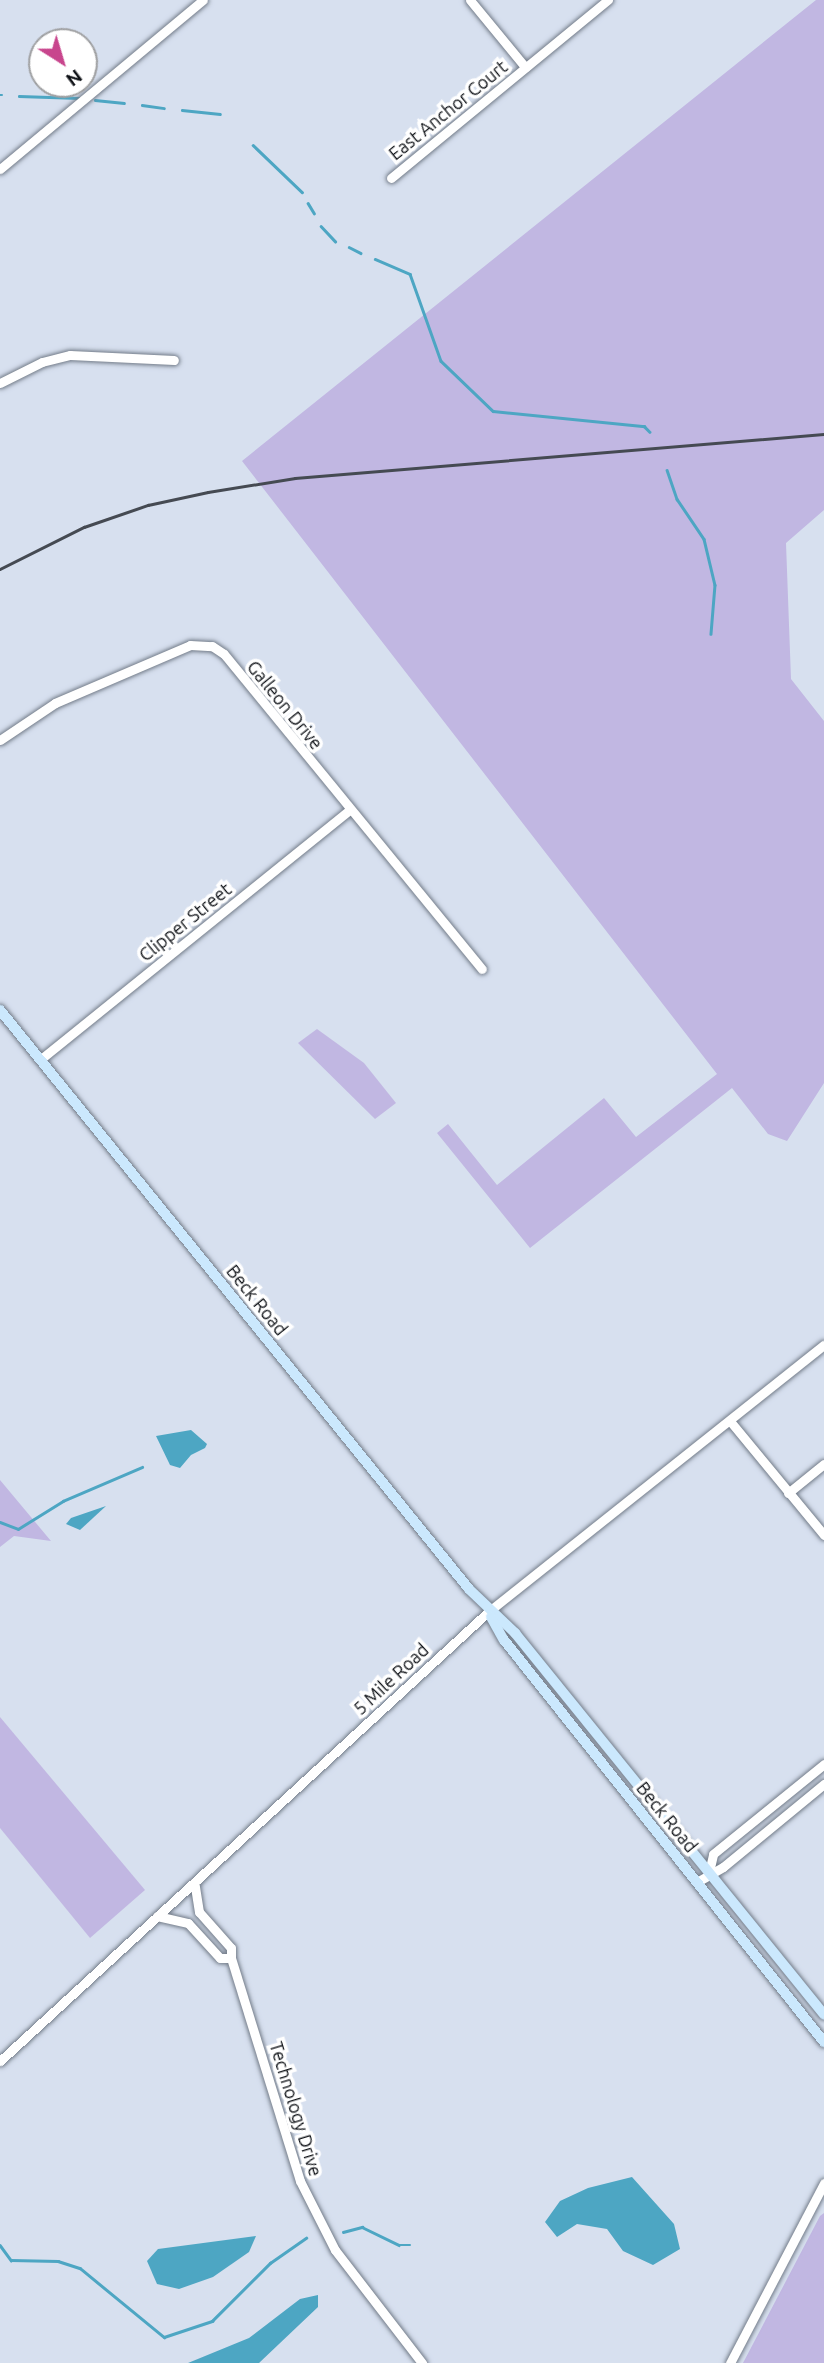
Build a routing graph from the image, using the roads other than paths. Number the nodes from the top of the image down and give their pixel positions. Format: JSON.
{"nodes":[{"id":1,"x":204,"y":0,"type":"edge"},
{"id":2,"x":470,"y":0,"type":"edge"},
{"id":3,"x":608,"y":0,"type":"edge"},
{"id":4,"x":525,"y":67,"type":"junction"},
{"id":5,"x":0,"y":169,"type":"edge"},
{"id":6,"x":391,"y":178,"type":"dead end"},
{"id":7,"x":174,"y":360,"type":"dead end"},
{"id":8,"x":0,"y":383,"type":"edge"},
{"id":9,"x":0,"y":740,"type":"edge"},
{"id":10,"x":350,"y":810,"type":"junction"},
{"id":11,"x":482,"y":969,"type":"dead end"},
{"id":12,"x":0,"y":1010,"type":"edge"},
{"id":13,"x":41,"y":1059,"type":"junction"},
{"id":14,"x":824,"y":1345,"type":"edge"},
{"id":15,"x":730,"y":1421,"type":"junction"},
{"id":16,"x":824,"y":1464,"type":"edge"},
{"id":17,"x":788,"y":1493,"type":"junction"},
{"id":18,"x":824,"y":1535,"type":"edge"},
{"id":19,"x":488,"y":1612,"type":"junction"},
{"id":20,"x":824,"y":1764,"type":"edge"},
{"id":21,"x":824,"y":1784,"type":"edge"},
{"id":22,"x":709,"y":1872,"type":"junction"},
{"id":23,"x":194,"y":1882,"type":"junction"},
{"id":24,"x":696,"y":1882,"type":"junction"},
{"id":25,"x":157,"y":1916,"type":"junction"},
{"id":26,"x":231,"y":1958,"type":"junction"},
{"id":27,"x":824,"y":2014,"type":"edge"},
{"id":28,"x":824,"y":2042,"type":"edge"},
{"id":29,"x":0,"y":2062,"type":"edge"},
{"id":30,"x":824,"y":2183,"type":"edge"},
{"id":31,"x":422,"y":2363,"type":"edge"},
{"id":32,"x":730,"y":2363,"type":"edge"}],
"edges":[{"from":1,"to":5,"type":"street"},
{"from":2,"to":4,"type":"street"},
{"from":3,"to":4,"type":"street","name":"East Anchor Court"},
{"from":4,"to":6,"type":"street","name":"East Anchor Court"},
{"from":7,"to":8,"type":"street"},
{"from":9,"to":10,"type":"street","name":"Galleon Drive"},
{"from":10,"to":11,"type":"street","name":"Galleon Drive"},
{"from":10,"to":13,"type":"street","name":"Clipper Street"},
{"from":12,"to":13,"type":"main road","name":"Beck Road"},
{"from":13,"to":19,"type":"main road","name":"Beck Road"},
{"from":14,"to":15,"type":"street","name":"5 Mile Road"},
{"from":15,"to":17,"type":"street"},
{"from":15,"to":19,"type":"street","name":"5 Mile Road"},
{"from":16,"to":17,"type":"street"},
{"from":17,"to":18,"type":"street"},
{"from":19,"to":22,"type":"main road","name":"Beck Road"},
{"from":19,"to":23,"type":"street","name":"5 Mile Road"},
{"from":19,"to":24,"type":"main road","name":"Beck Road"},
{"from":20,"to":22,"type":"street"},
{"from":21,"to":22,"type":"street"},
{"from":22,"to":24,"type":"street"},
{"from":22,"to":27,"type":"main road","name":"Beck Road"},
{"from":23,"to":25,"type":"street","name":"5 Mile Road"},
{"from":23,"to":26,"type":"street","name":"Technology Drive"},
{"from":24,"to":28,"type":"main road","name":"Beck Road"},
{"from":25,"to":26,"type":"street"},
{"from":25,"to":29,"type":"street","name":"5 Mile Road"},
{"from":26,"to":31,"type":"street","name":"Technology Drive"},
{"from":30,"to":32,"type":"street"}]}
